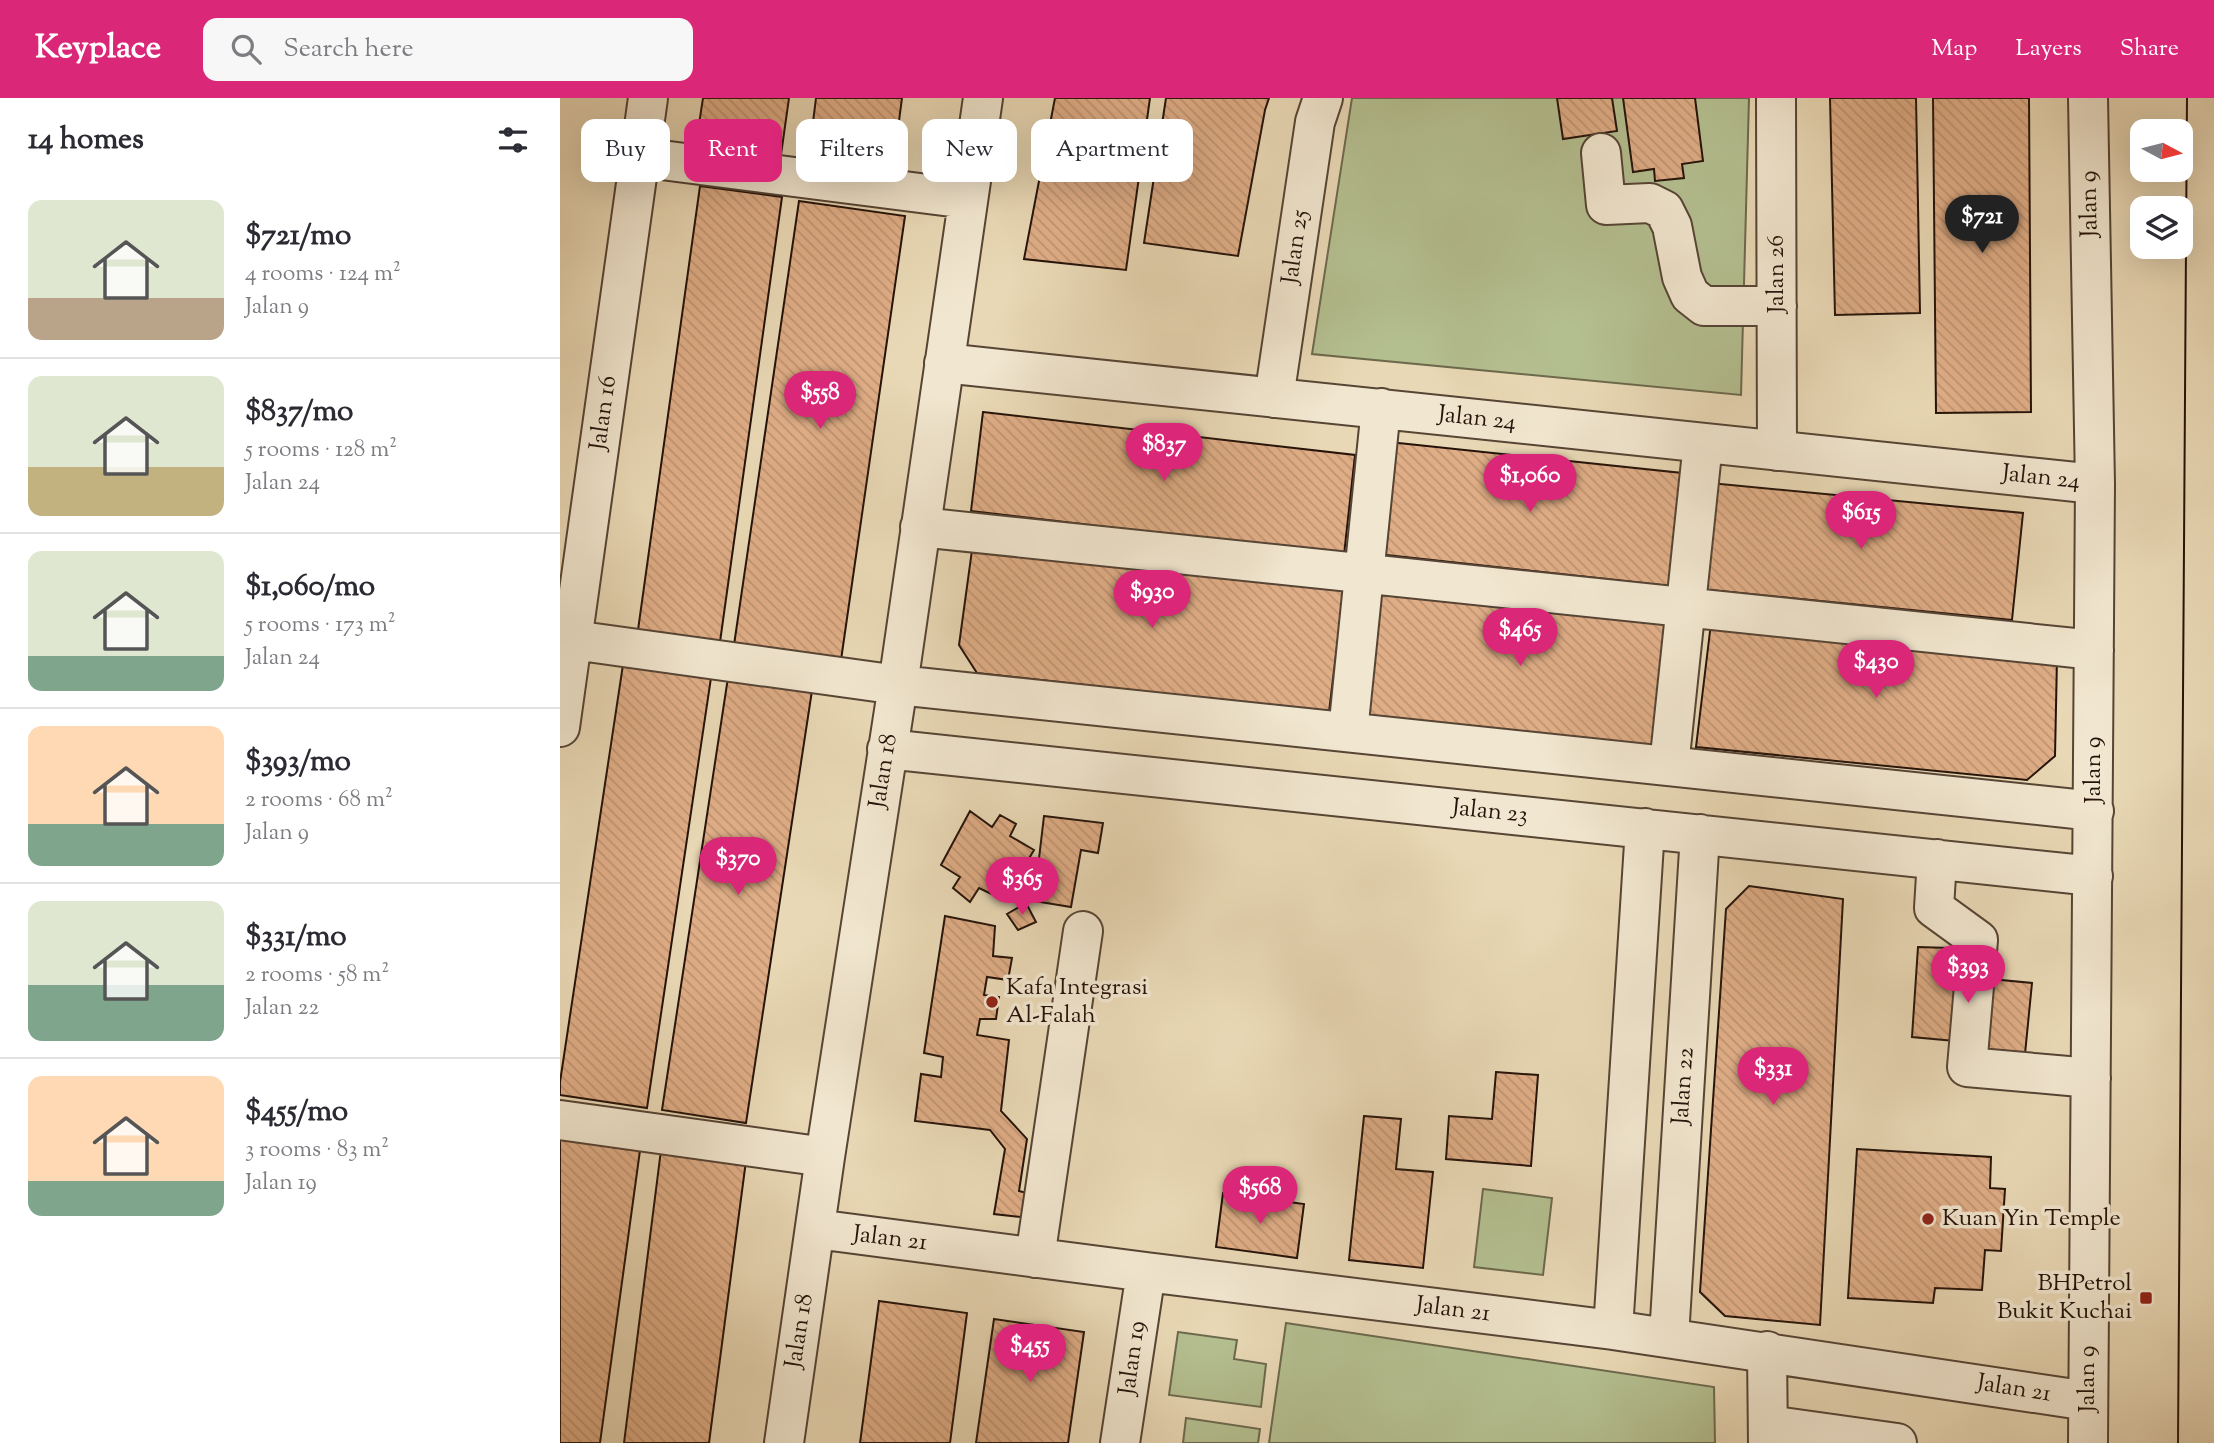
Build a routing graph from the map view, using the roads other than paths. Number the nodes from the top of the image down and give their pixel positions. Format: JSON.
{"nodes":[{"id":1,"x":648,"y":98,"type":"edge"},
{"id":2,"x":983,"y":98,"type":"edge"},
{"id":3,"x":1323,"y":98,"type":"edge"},
{"id":4,"x":1776,"y":98,"type":"edge"},
{"id":5,"x":2088,"y":98,"type":"edge"},
{"id":6,"x":2207,"y":98,"type":"edge"},
{"id":7,"x":644,"y":119,"type":"edge"},
{"id":8,"x":1601,"y":153,"type":"dead end"},
{"id":9,"x":670,"y":162,"type":"edge"},
{"id":10,"x":635,"y":182,"type":"edge"},
{"id":11,"x":967,"y":200,"type":"junction"},
{"id":12,"x":1777,"y":306,"type":"junction"},
{"id":13,"x":944,"y":363,"type":"junction"},
{"id":14,"x":1274,"y":397,"type":"junction"},
{"id":15,"x":1381,"y":408,"type":"junction"},
{"id":16,"x":1703,"y":443,"type":"junction"},
{"id":17,"x":1777,"y":451,"type":"junction"},
{"id":18,"x":2095,"y":484,"type":"junction"},
{"id":19,"x":920,"y":527,"type":"junction"},
{"id":20,"x":1364,"y":574,"type":"junction"},
{"id":21,"x":1685,"y":607,"type":"junction"},
{"id":22,"x":573,"y":640,"type":"junction"},
{"id":23,"x":2094,"y":650,"type":"junction"},
{"id":24,"x":898,"y":685,"type":"junction"},
{"id":25,"x":560,"y":727,"type":"edge"},
{"id":26,"x":1348,"y":732,"type":"junction"},
{"id":27,"x":887,"y":749,"type":"junction"},
{"id":28,"x":1669,"y":766,"type":"junction"},
{"id":29,"x":2094,"y":811,"type":"junction"},
{"id":30,"x":1645,"y":828,"type":"junction"},
{"id":31,"x":1700,"y":834,"type":"junction"},
{"id":32,"x":1937,"y":859,"type":"junction"},
{"id":33,"x":2093,"y":876,"type":"junction"},
{"id":34,"x":1083,"y":931,"type":"dead end"},
{"id":35,"x":2202,"y":1034,"type":"junction"},
{"id":36,"x":2091,"y":1078,"type":"junction"},
{"id":37,"x":2214,"y":1080,"type":"edge"},
{"id":38,"x":560,"y":1120,"type":"edge"},
{"id":39,"x":824,"y":1157,"type":"junction"},
{"id":40,"x":816,"y":1229,"type":"junction"},
{"id":41,"x":1035,"y":1258,"type":"junction"},
{"id":42,"x":1146,"y":1272,"type":"junction"},
{"id":43,"x":2214,"y":1274,"type":"edge"},
{"id":44,"x":1613,"y":1329,"type":"junction"},
{"id":45,"x":2199,"y":1335,"type":"junction"},
{"id":46,"x":1669,"y":1338,"type":"junction"},
{"id":47,"x":1767,"y":1351,"type":"junction"},
{"id":48,"x":2088,"y":1401,"type":"junction"},
{"id":49,"x":1768,"y":1434,"type":"edge"},
{"id":50,"x":783,"y":1443,"type":"edge"},
{"id":51,"x":1121,"y":1443,"type":"edge"},
{"id":52,"x":1897,"y":1443,"type":"edge"},
{"id":53,"x":2088,"y":1443,"type":"edge"},
{"id":54,"x":2198,"y":1443,"type":"edge"}],
"edges":[{"from":1,"to":7,"type":"street","name":"Jalan 16"},
{"from":2,"to":11,"type":"street","name":"Jalan 18"},
{"from":3,"to":14,"type":"street","name":"Jalan 25"},
{"from":4,"to":12,"type":"street","name":"Jalan 26"},
{"from":5,"to":18,"type":"street","name":"Jalan 9"},
{"from":6,"to":35,"type":"main road"},
{"from":8,"to":12,"type":"street"},
{"from":9,"to":11,"type":"street"},
{"from":10,"to":22,"type":"street","name":"Jalan 16"},
{"from":11,"to":13,"type":"street","name":"Jalan 18"},
{"from":12,"to":17,"type":"street","name":"Jalan 26"},
{"from":13,"to":14,"type":"street","name":"Jalan 24"},
{"from":13,"to":19,"type":"street","name":"Jalan 18"},
{"from":14,"to":15,"type":"street","name":"Jalan 24"},
{"from":15,"to":16,"type":"street","name":"Jalan 24"},
{"from":15,"to":20,"type":"street"},
{"from":16,"to":17,"type":"street","name":"Jalan 24"},
{"from":16,"to":21,"type":"street"},
{"from":17,"to":18,"type":"street","name":"Jalan 24"},
{"from":18,"to":23,"type":"street","name":"Jalan 9"},
{"from":19,"to":20,"type":"street"},
{"from":19,"to":24,"type":"street","name":"Jalan 18"},
{"from":20,"to":21,"type":"street"},
{"from":20,"to":26,"type":"street"},
{"from":21,"to":23,"type":"street"},
{"from":21,"to":28,"type":"street"},
{"from":22,"to":24,"type":"street"},
{"from":22,"to":25,"type":"street","name":"Jalan 16"},
{"from":23,"to":29,"type":"street","name":"Jalan 9"},
{"from":24,"to":26,"type":"street"},
{"from":24,"to":27,"type":"street","name":"Jalan 18"},
{"from":26,"to":28,"type":"street"},
{"from":27,"to":30,"type":"street","name":"Jalan 23"},
{"from":27,"to":39,"type":"street","name":"Jalan 18"},
{"from":28,"to":29,"type":"street"},
{"from":29,"to":33,"type":"street","name":"Jalan 9"},
{"from":30,"to":31,"type":"street","name":"Jalan 23"},
{"from":30,"to":44,"type":"street"},
{"from":31,"to":32,"type":"street","name":"Jalan 23"},
{"from":31,"to":46,"type":"street","name":"Jalan 22"},
{"from":32,"to":33,"type":"street","name":"Jalan 23"},
{"from":32,"to":36,"type":"street"},
{"from":33,"to":36,"type":"street","name":"Jalan 9"},
{"from":34,"to":41,"type":"street"},
{"from":35,"to":37,"type":"main road"},
{"from":35,"to":45,"type":"main road"},
{"from":36,"to":48,"type":"street","name":"Jalan 9"},
{"from":38,"to":39,"type":"street"},
{"from":39,"to":40,"type":"street","name":"Jalan 18"},
{"from":40,"to":41,"type":"street","name":"Jalan 21"},
{"from":40,"to":50,"type":"street","name":"Jalan 18"},
{"from":41,"to":42,"type":"street","name":"Jalan 21"},
{"from":42,"to":44,"type":"street","name":"Jalan 21"},
{"from":42,"to":51,"type":"street","name":"Jalan 19"},
{"from":43,"to":45,"type":"main road"},
{"from":44,"to":46,"type":"street","name":"Jalan 21"},
{"from":45,"to":54,"type":"main road"},
{"from":46,"to":47,"type":"street","name":"Jalan 21"},
{"from":47,"to":48,"type":"street","name":"Jalan 21"},
{"from":47,"to":49,"type":"street"},
{"from":48,"to":53,"type":"street","name":"Jalan 9"},
{"from":49,"to":52,"type":"street"}]}
